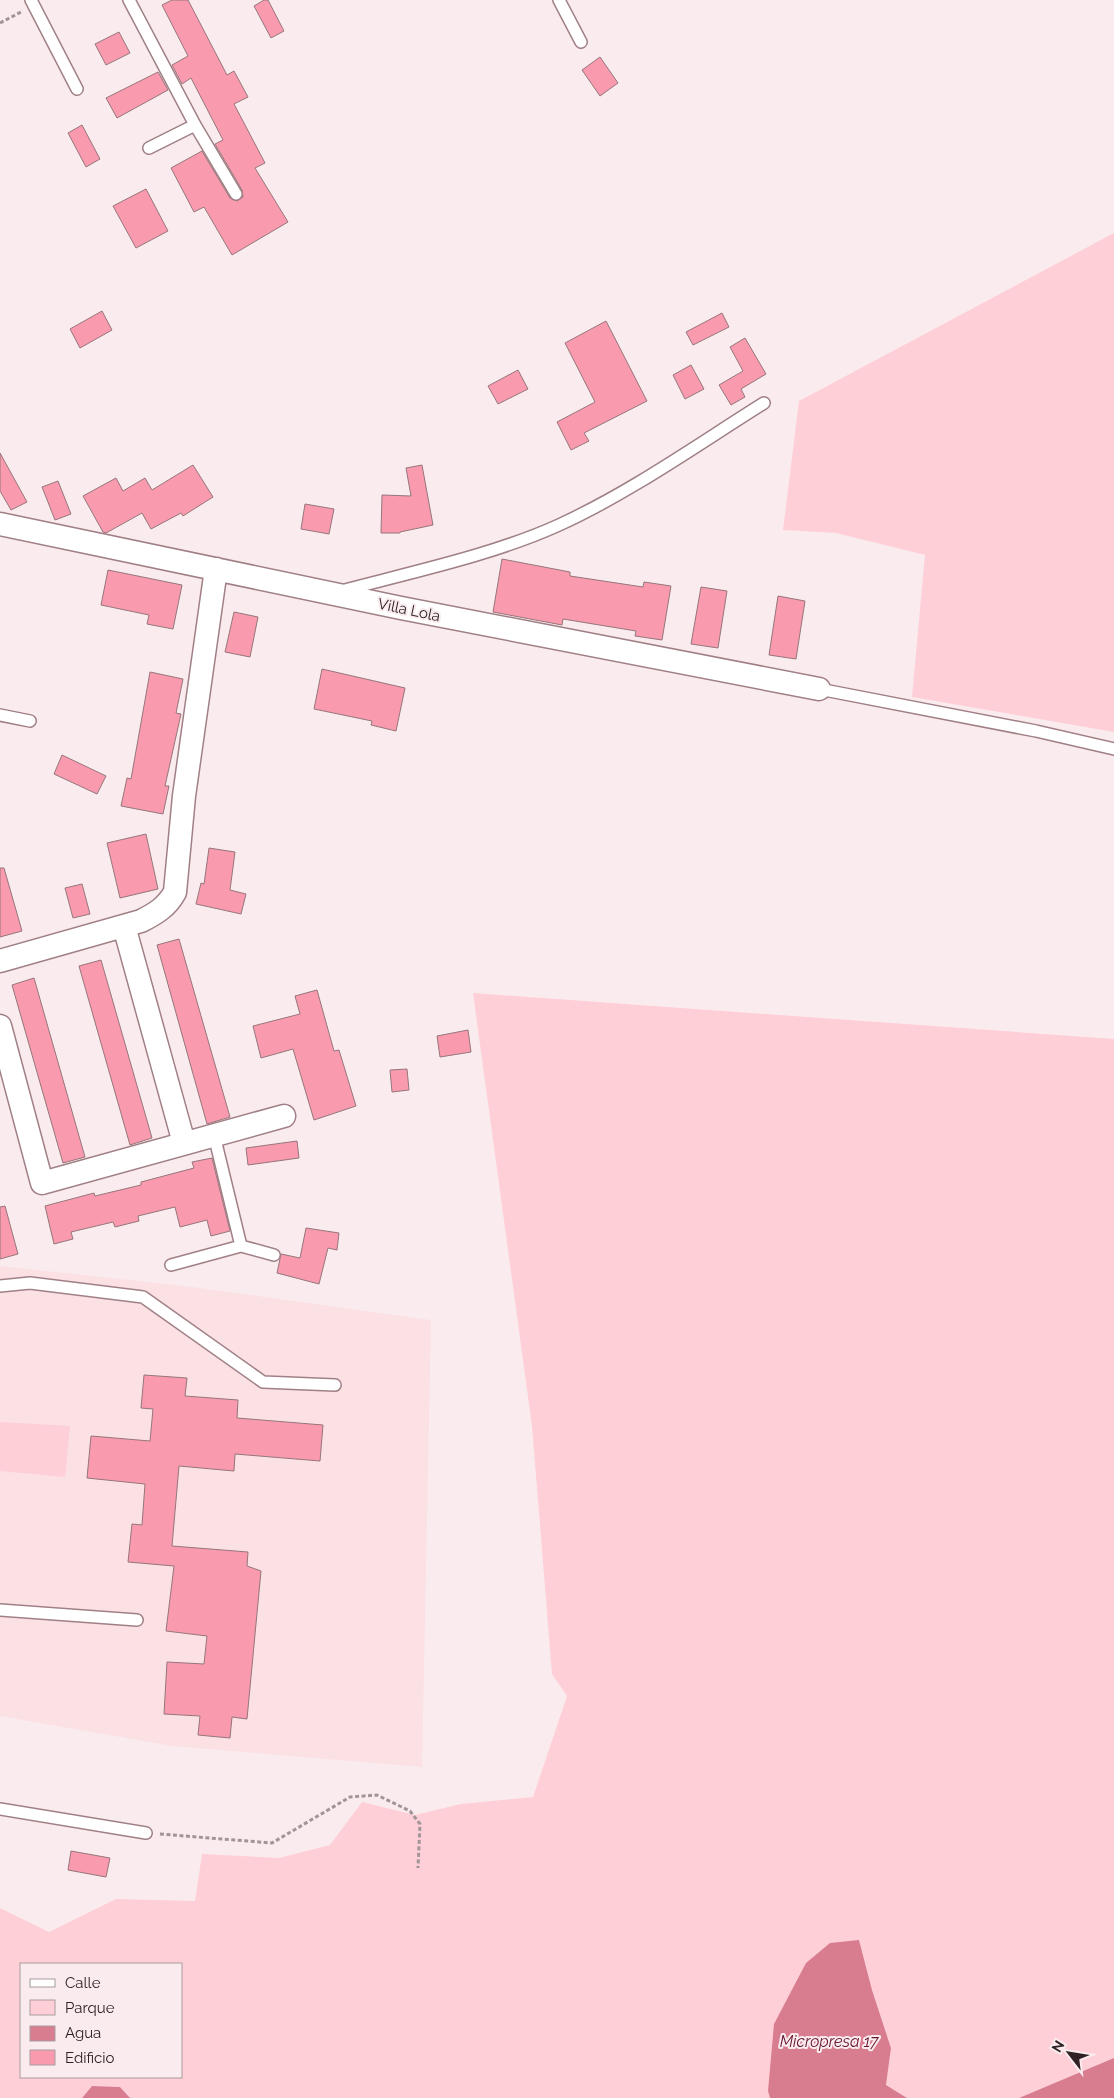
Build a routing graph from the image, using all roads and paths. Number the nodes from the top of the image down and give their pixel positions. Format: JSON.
{"nodes":[{"id":1,"x":31,"y":0,"type":"edge"},
{"id":2,"x":129,"y":0,"type":"edge"},
{"id":3,"x":559,"y":0,"type":"edge"},
{"id":4,"x":582,"y":42,"type":"dead end"},
{"id":5,"x":76,"y":89,"type":"dead end"},
{"id":6,"x":195,"y":126,"type":"junction"},
{"id":7,"x":148,"y":148,"type":"dead end"},
{"id":8,"x":236,"y":194,"type":"dead end"},
{"id":9,"x":764,"y":403,"type":"dead end"},
{"id":10,"x":0,"y":524,"type":"edge"},
{"id":11,"x":216,"y":569,"type":"junction"},
{"id":12,"x":332,"y":594,"type":"junction"},
{"id":13,"x":819,"y":689,"type":"joint"},
{"id":14,"x":0,"y":715,"type":"edge"},
{"id":15,"x":30,"y":721,"type":"dead end"},
{"id":16,"x":1114,"y":749,"type":"edge"},
{"id":17,"x":124,"y":926,"type":"junction"},
{"id":18,"x":0,"y":961,"type":"edge"},
{"id":19,"x":0,"y":1026,"type":"edge"},
{"id":20,"x":284,"y":1116,"type":"dead end"},
{"id":21,"x":214,"y":1135,"type":"junction"},
{"id":22,"x":184,"y":1143,"type":"junction"},
{"id":23,"x":241,"y":1246,"type":"junction"},
{"id":24,"x":274,"y":1255,"type":"dead end"},
{"id":25,"x":171,"y":1265,"type":"dead end"},
{"id":26,"x":0,"y":1286,"type":"edge"},
{"id":27,"x":335,"y":1385,"type":"dead end"},
{"id":28,"x":0,"y":1610,"type":"edge"},
{"id":29,"x":137,"y":1620,"type":"dead end"},
{"id":30,"x":0,"y":1809,"type":"edge"},
{"id":31,"x":146,"y":1833,"type":"joint"},
{"id":32,"x":418,"y":1868,"type":"dead end"}],
"edges":[{"from":1,"to":5,"type":"lane"},
{"from":2,"to":6,"type":"lane"},
{"from":3,"to":4,"type":"lane"},
{"from":6,"to":7,"type":"lane"},
{"from":6,"to":8,"type":"lane"},
{"from":9,"to":12,"type":"lane"},
{"from":10,"to":11,"type":"street","name":"Villa Lola"},
{"from":11,"to":12,"type":"street","name":"Villa Lola"},
{"from":11,"to":17,"type":"street"},
{"from":12,"to":13,"type":"street","name":"Villa Lola"},
{"from":13,"to":16,"type":"lane"},
{"from":14,"to":15,"type":"lane"},
{"from":17,"to":18,"type":"street"},
{"from":17,"to":22,"type":"street"},
{"from":19,"to":22,"type":"street"},
{"from":20,"to":21,"type":"street"},
{"from":21,"to":22,"type":"street"},
{"from":21,"to":23,"type":"lane"},
{"from":23,"to":24,"type":"lane"},
{"from":23,"to":25,"type":"lane"},
{"from":26,"to":27,"type":"lane"},
{"from":28,"to":29,"type":"lane"},
{"from":30,"to":31,"type":"lane"},
{"from":31,"to":32,"type":"path"}]}
